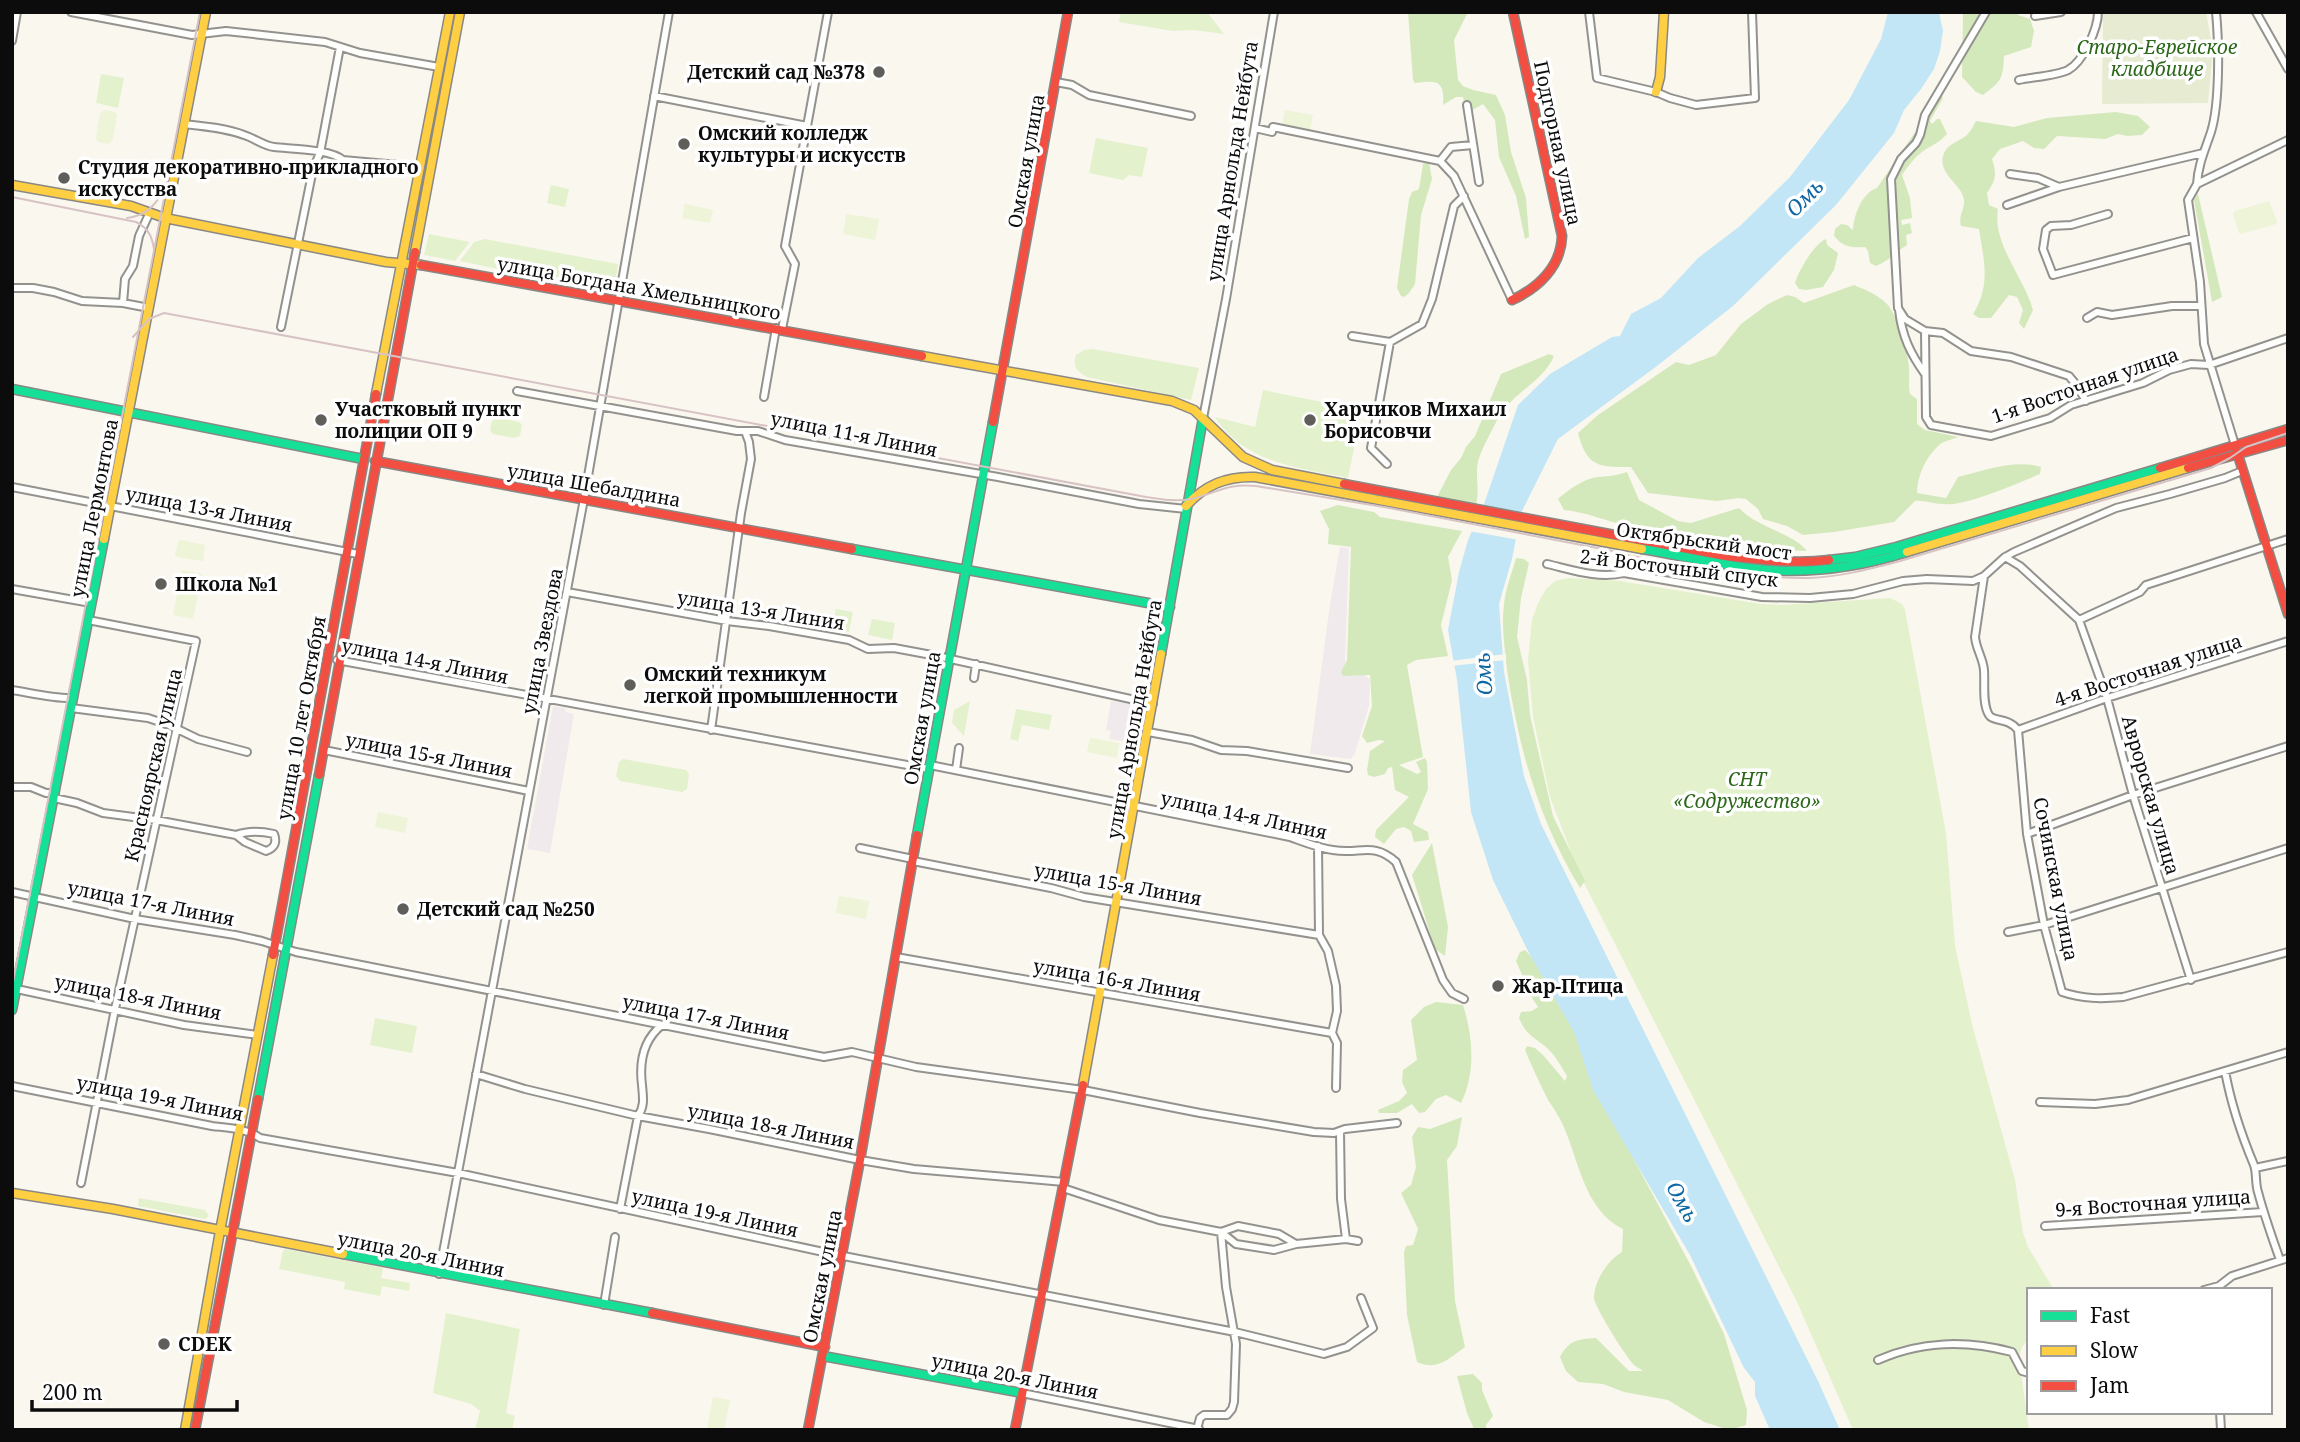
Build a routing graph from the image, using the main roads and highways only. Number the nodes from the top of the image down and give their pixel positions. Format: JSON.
{"nodes":[{"id":1,"x":206,"y":12,"type":"edge"},
{"id":2,"x":450,"y":12,"type":"edge"},
{"id":3,"x":460,"y":12,"type":"edge"},
{"id":4,"x":1068,"y":12,"type":"edge"},
{"id":5,"x":1513,"y":12,"type":"edge"},
{"id":6,"x":1664,"y":12,"type":"edge"},
{"id":7,"x":1656,"y":92,"type":"road end"},
{"id":8,"x":12,"y":185,"type":"edge"},
{"id":9,"x":165,"y":218,"type":"junction"},
{"id":10,"x":402,"y":263,"type":"junction"},
{"id":11,"x":412,"y":265,"type":"junction"},
{"id":12,"x":1512,"y":300,"type":"road end"},
{"id":13,"x":1003,"y":370,"type":"junction"},
{"id":14,"x":12,"y":389,"type":"edge"},
{"id":15,"x":130,"y":412,"type":"junction"},
{"id":16,"x":1203,"y":418,"type":"junction"},
{"id":17,"x":2288,"y":429,"type":"edge"},
{"id":18,"x":2288,"y":440,"type":"edge"},
{"id":19,"x":2235,"y":446,"type":"junction"},
{"id":20,"x":2238,"y":456,"type":"junction"},
{"id":21,"x":363,"y":459,"type":"junction"},
{"id":22,"x":375,"y":461,"type":"junction"},
{"id":23,"x":2135,"y":479,"type":"junction"},
{"id":24,"x":1386,"y":497,"type":"junction"},
{"id":25,"x":1186,"y":508,"type":"junction"},
{"id":26,"x":964,"y":570,"type":"junction"},
{"id":27,"x":1170,"y":607,"type":"junction"},
{"id":28,"x":2288,"y":614,"type":"edge"},
{"id":29,"x":14,"y":988,"type":"edge"},
{"id":30,"x":12,"y":1010,"type":"edge"},
{"id":31,"x":12,"y":1193,"type":"edge"},
{"id":32,"x":220,"y":1231,"type":"junction"},
{"id":33,"x":231,"y":1233,"type":"junction"},
{"id":34,"x":824,"y":1352,"type":"junction"},
{"id":35,"x":1023,"y":1394,"type":"junction"},
{"id":36,"x":185,"y":1430,"type":"edge"},
{"id":37,"x":195,"y":1430,"type":"edge"},
{"id":38,"x":808,"y":1430,"type":"edge"},
{"id":39,"x":1015,"y":1430,"type":"edge"}],
"edges":[{"from":1,"to":9,"type":"main road","name":"улица Лермонтова"},
{"from":2,"to":10,"type":"main road","name":"улица 10 лет Октября"},
{"from":3,"to":11,"type":"main road","name":"улица 10 лет Октября"},
{"from":4,"to":13,"type":"main road","name":"Омская улица"},
{"from":5,"to":12,"type":"main road","name":"Подгорная улица"},
{"from":6,"to":7,"type":"main road"},
{"from":8,"to":9,"type":"main road","name":"улица Богдана Хмельницкого"},
{"from":9,"to":10,"type":"main road","name":"улица Богдана Хмельницкого"},
{"from":9,"to":15,"type":"main road","name":"улица Лермонтова"},
{"from":10,"to":11,"type":"main road","name":"улица Богдана Хмельницкого"},
{"from":10,"to":21,"type":"main road","name":"улица 10 лет Октября"},
{"from":11,"to":13,"type":"main road","name":"улица Богдана Хмельницкого"},
{"from":11,"to":22,"type":"main road","name":"улица 10 лет Октября"},
{"from":13,"to":16,"type":"main road","name":"улица Богдана Хмельницкого"},
{"from":13,"to":26,"type":"main road","name":"Омская улица"},
{"from":14,"to":15,"type":"main road","name":"улица Шебалдина"},
{"from":15,"to":21,"type":"main road","name":"улица Шебалдина"},
{"from":15,"to":29,"type":"main road","name":"улица Лермонтова"},
{"from":16,"to":24,"type":"main road","name":"улица Богдана Хмельницкого"},
{"from":16,"to":25,"type":"main road","name":"улица Арнольда Нейбута"},
{"from":17,"to":19,"type":"main road"},
{"from":18,"to":20,"type":"main road"},
{"from":19,"to":20,"type":"main road"},
{"from":19,"to":23,"type":"main road"},
{"from":20,"to":23,"type":"main road"},
{"from":20,"to":28,"type":"main road"},
{"from":21,"to":22,"type":"main road","name":"улица Шебалдина"},
{"from":21,"to":32,"type":"main road","name":"улица 10 лет Октября"},
{"from":22,"to":26,"type":"main road","name":"улица Шебалдина"},
{"from":22,"to":33,"type":"main road","name":"улица 10 лет Октября"},
{"from":23,"to":24,"type":"main road","name":"Октябрьский мост"},
{"from":24,"to":25,"type":"main road"},
{"from":25,"to":27,"type":"main road","name":"улица Арнольда Нейбута"},
{"from":26,"to":27,"type":"main road","name":"улица Шебалдина"},
{"from":26,"to":34,"type":"main road","name":"Омская улица"},
{"from":27,"to":35,"type":"main road","name":"улица Арнольда Нейбута"},
{"from":29,"to":30,"type":"main road","name":"улица Лермонтова"},
{"from":31,"to":32,"type":"main road","name":"улица 20-я Линия"},
{"from":32,"to":33,"type":"main road","name":"улица 20-я Линия"},
{"from":32,"to":36,"type":"main road","name":"улица 10 лет Октября"},
{"from":33,"to":34,"type":"main road","name":"улица 20-я Линия"},
{"from":33,"to":37,"type":"main road","name":"улица 10 лет Октября"},
{"from":34,"to":35,"type":"main road","name":"улица 20-я Линия"},
{"from":34,"to":38,"type":"main road","name":"Омская улица"},
{"from":35,"to":39,"type":"main road","name":"улица Арнольда Нейбута"}]}
